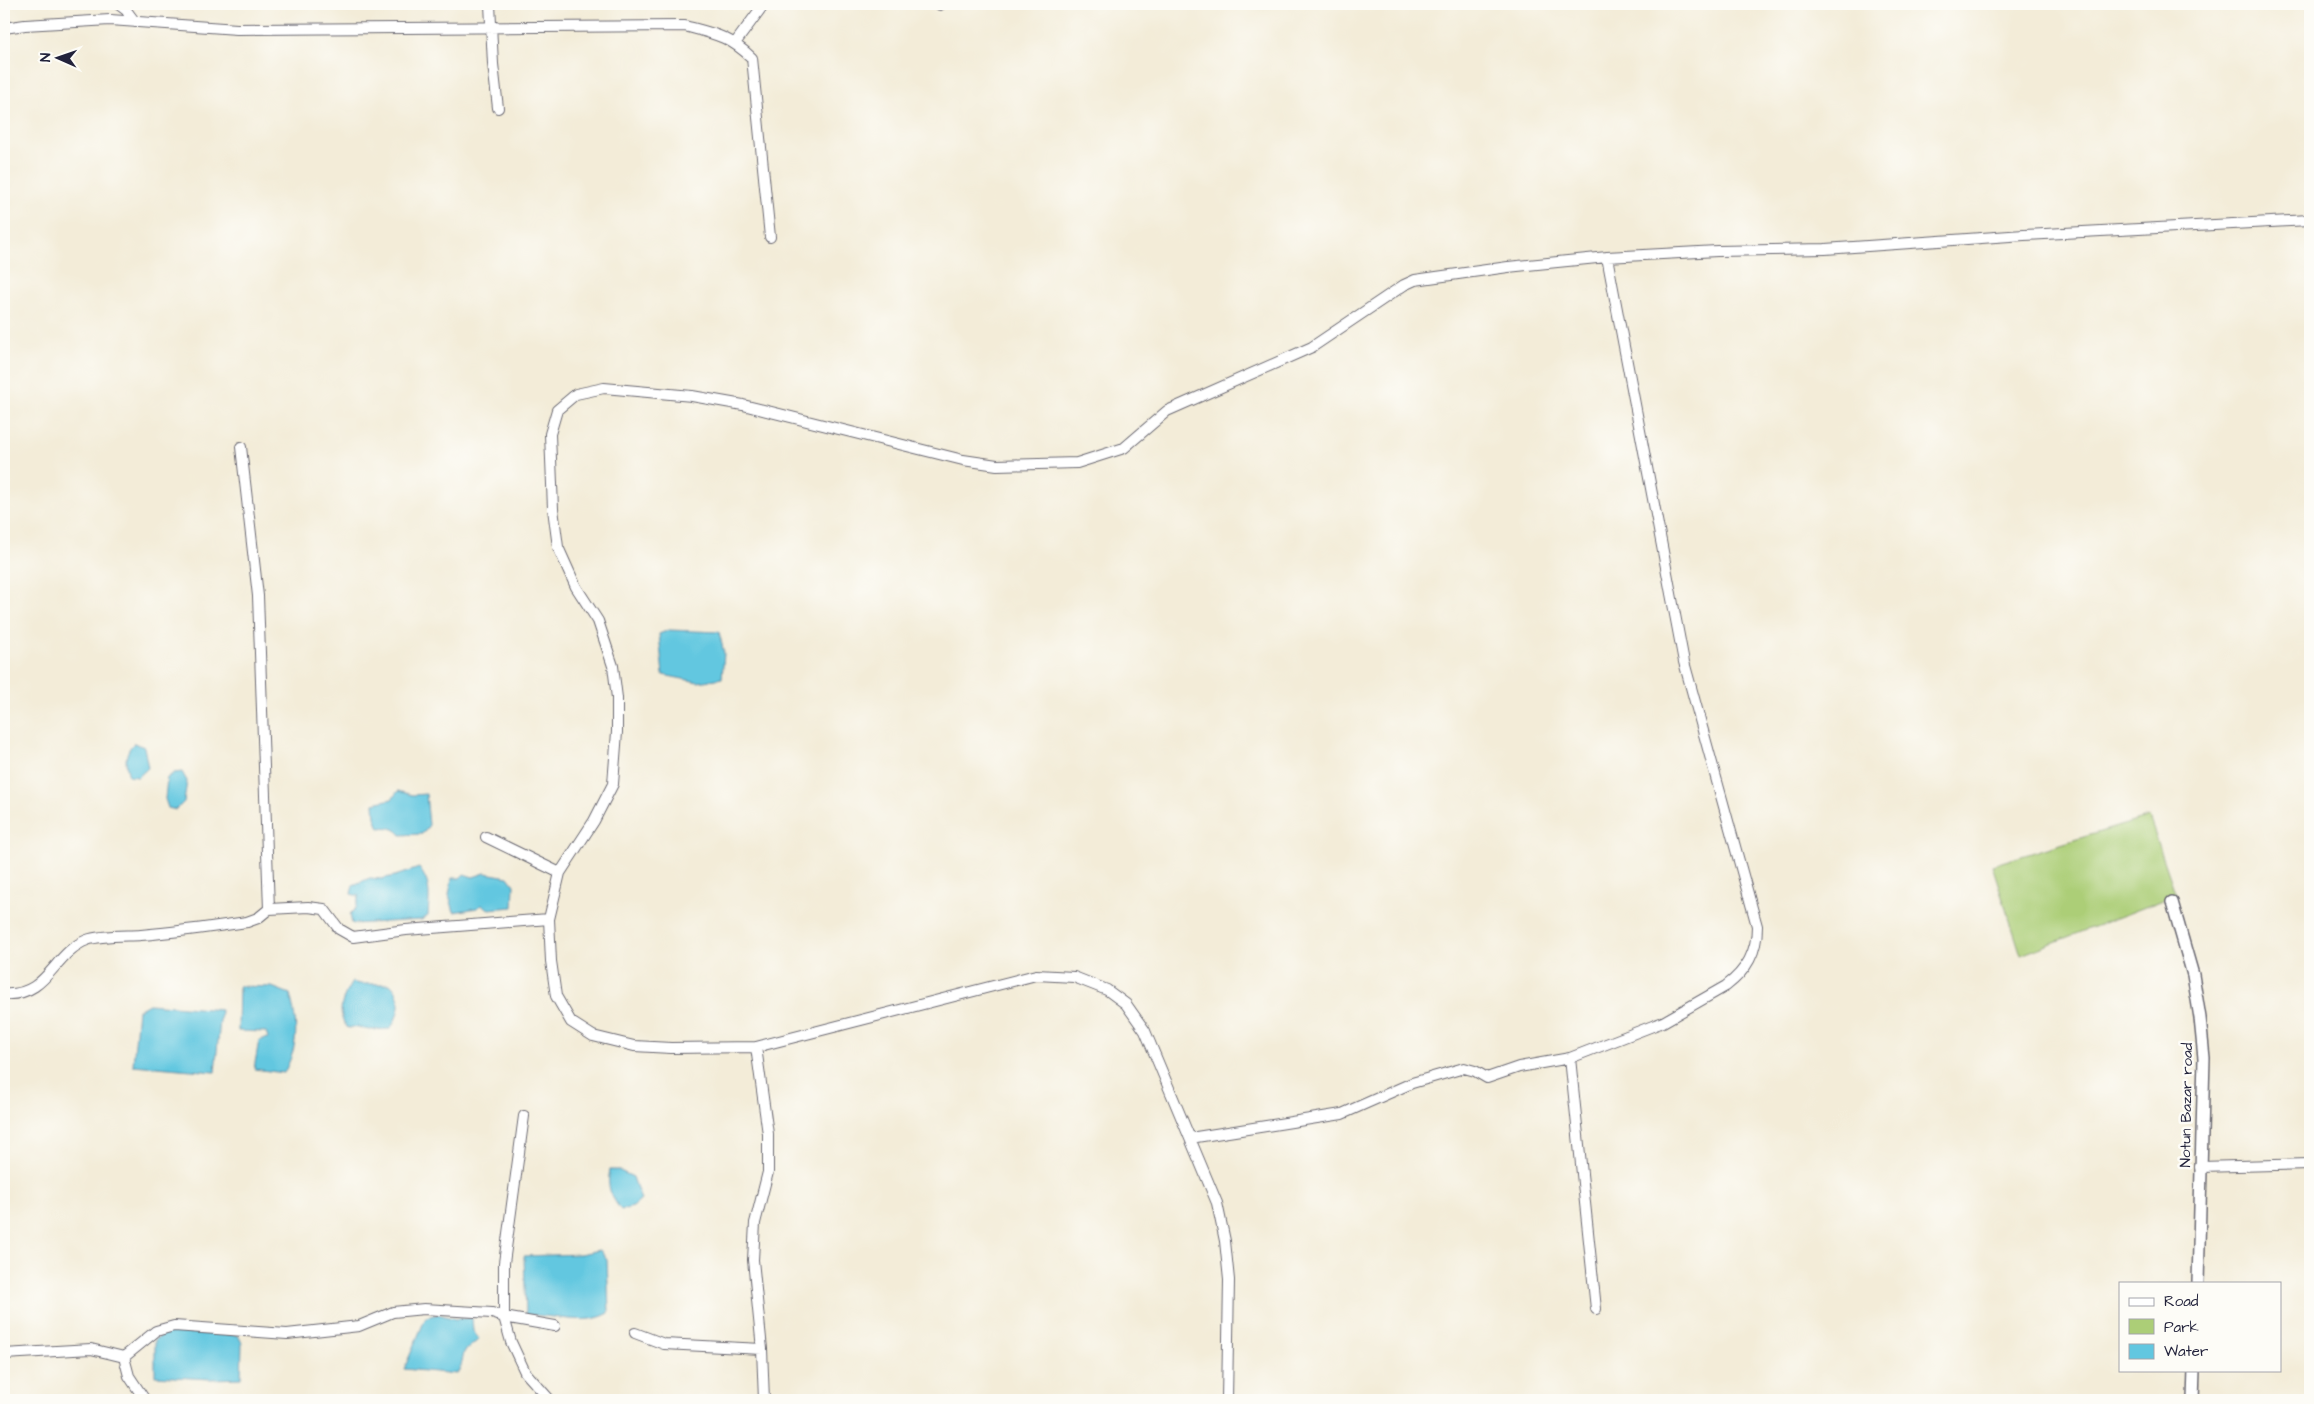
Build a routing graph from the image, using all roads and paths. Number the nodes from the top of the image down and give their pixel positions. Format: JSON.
{"nodes":[{"id":1,"x":118,"y":4,"type":"edge"},
{"id":2,"x":490,"y":4,"type":"edge"},
{"id":3,"x":764,"y":4,"type":"edge"},
{"id":4,"x":135,"y":22,"type":"junction"},
{"id":5,"x":491,"y":27,"type":"junction"},
{"id":6,"x":4,"y":28,"type":"edge"},
{"id":7,"x":736,"y":42,"type":"junction"},
{"id":8,"x":498,"y":108,"type":"dead end"},
{"id":9,"x":2310,"y":220,"type":"edge"},
{"id":10,"x":770,"y":237,"type":"dead end"},
{"id":11,"x":1607,"y":257,"type":"junction"},
{"id":12,"x":241,"y":447,"type":"dead end"},
{"id":13,"x":486,"y":837,"type":"dead end"},
{"id":14,"x":560,"y":873,"type":"junction"},
{"id":15,"x":2172,"y":902,"type":"dead end"},
{"id":16,"x":269,"y":909,"type":"junction"},
{"id":17,"x":549,"y":920,"type":"junction"},
{"id":18,"x":4,"y":994,"type":"edge"},
{"id":19,"x":756,"y":1047,"type":"junction"},
{"id":20,"x":1570,"y":1058,"type":"junction"},
{"id":21,"x":524,"y":1116,"type":"dead end"},
{"id":22,"x":1190,"y":1138,"type":"junction"},
{"id":23,"x":2310,"y":1164,"type":"edge"},
{"id":24,"x":2200,"y":1167,"type":"junction"},
{"id":25,"x":2198,"y":1282,"type":"edge"},
{"id":26,"x":1596,"y":1309,"type":"dead end"},
{"id":27,"x":504,"y":1317,"type":"junction"},
{"id":28,"x":555,"y":1326,"type":"dead end"},
{"id":29,"x":635,"y":1333,"type":"dead end"},
{"id":30,"x":762,"y":1349,"type":"junction"},
{"id":31,"x":4,"y":1354,"type":"edge"},
{"id":32,"x":124,"y":1357,"type":"junction"},
{"id":33,"x":2194,"y":1372,"type":"edge"},
{"id":34,"x":145,"y":1400,"type":"edge"},
{"id":35,"x":550,"y":1400,"type":"edge"},
{"id":36,"x":764,"y":1400,"type":"edge"},
{"id":37,"x":1227,"y":1400,"type":"edge"},
{"id":38,"x":2193,"y":1400,"type":"edge"}],
"edges":[{"from":1,"to":4,"type":"street"},
{"from":2,"to":5,"type":"street"},
{"from":3,"to":7,"type":"street"},
{"from":4,"to":5,"type":"street"},
{"from":4,"to":6,"type":"street"},
{"from":5,"to":7,"type":"street"},
{"from":5,"to":8,"type":"street"},
{"from":7,"to":10,"type":"street"},
{"from":9,"to":11,"type":"street"},
{"from":11,"to":14,"type":"street"},
{"from":11,"to":20,"type":"street"},
{"from":12,"to":16,"type":"street"},
{"from":13,"to":14,"type":"street"},
{"from":14,"to":17,"type":"street"},
{"from":15,"to":24,"type":"street","name":"Notun Bazar road"},
{"from":16,"to":17,"type":"street"},
{"from":16,"to":18,"type":"street"},
{"from":17,"to":19,"type":"street"},
{"from":19,"to":22,"type":"street"},
{"from":19,"to":30,"type":"street"},
{"from":20,"to":22,"type":"street"},
{"from":20,"to":26,"type":"street"},
{"from":21,"to":27,"type":"street"},
{"from":22,"to":37,"type":"street"},
{"from":23,"to":24,"type":"street"},
{"from":24,"to":25,"type":"street","name":"Notun Bazar road"},
{"from":27,"to":28,"type":"street"},
{"from":27,"to":32,"type":"street"},
{"from":27,"to":35,"type":"street"},
{"from":29,"to":30,"type":"street"},
{"from":30,"to":36,"type":"street"},
{"from":31,"to":32,"type":"street"},
{"from":32,"to":34,"type":"street"},
{"from":33,"to":38,"type":"street"}]}
